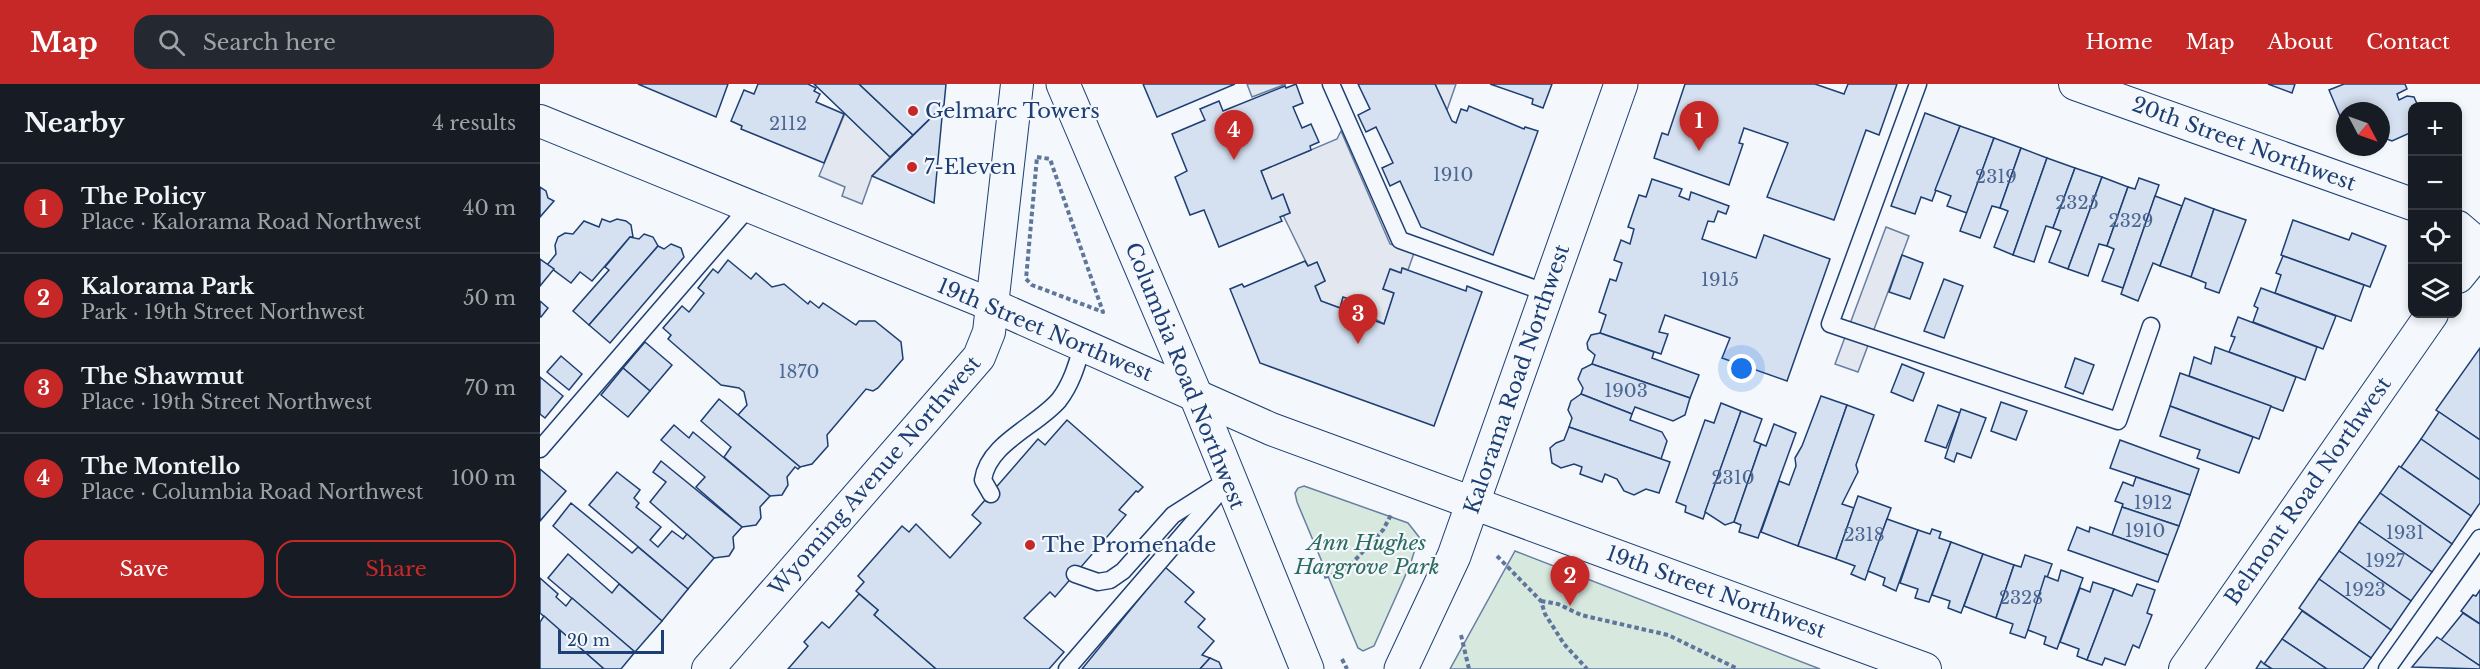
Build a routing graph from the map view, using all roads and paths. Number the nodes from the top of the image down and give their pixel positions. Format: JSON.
{"nodes":[{"id":1,"x":1017,"y":84,"type":"edge"},
{"id":2,"x":1063,"y":84,"type":"edge"},
{"id":3,"x":1331,"y":84,"type":"edge"},
{"id":4,"x":1621,"y":84,"type":"edge"},
{"id":5,"x":1918,"y":84,"type":"edge"},
{"id":6,"x":2075,"y":84,"type":"edge"},
{"id":7,"x":540,"y":121,"type":"edge"},
{"id":8,"x":1036,"y":157,"type":"dead end"},
{"id":9,"x":2408,"y":203,"type":"edge"},
{"id":10,"x":749,"y":207,"type":"junction"},
{"id":11,"x":2462,"y":232,"type":"edge"},
{"id":12,"x":2480,"y":248,"type":"edge"},
{"id":13,"x":2462,"y":271,"type":"edge"},
{"id":14,"x":1547,"y":293,"type":"junction"},
{"id":15,"x":992,"y":305,"type":"junction"},
{"id":16,"x":1103,"y":312,"type":"dead end"},
{"id":17,"x":2429,"y":318,"type":"edge"},
{"id":18,"x":2151,"y":326,"type":"dead end"},
{"id":19,"x":1083,"y":344,"type":"junction"},
{"id":20,"x":1196,"y":396,"type":"junction"},
{"id":21,"x":540,"y":450,"type":"edge"},
{"id":22,"x":1228,"y":481,"type":"junction"},
{"id":23,"x":991,"y":494,"type":"dead end"},
{"id":24,"x":1473,"y":503,"type":"junction"},
{"id":25,"x":1392,"y":513,"type":"dead end"},
{"id":26,"x":2480,"y":538,"type":"edge"},
{"id":27,"x":1497,"y":556,"type":"dead end"},
{"id":28,"x":1075,"y":574,"type":"dead end"},
{"id":29,"x":1324,"y":577,"type":"dead end"},
{"id":30,"x":1541,"y":601,"type":"junction"},
{"id":31,"x":1461,"y":635,"type":"dead end"},
{"id":32,"x":708,"y":669,"type":"edge"},
{"id":33,"x":1067,"y":669,"type":"edge"},
{"id":34,"x":1307,"y":669,"type":"edge"},
{"id":35,"x":1401,"y":669,"type":"edge"},
{"id":36,"x":1469,"y":669,"type":"edge"},
{"id":37,"x":1587,"y":669,"type":"edge"},
{"id":38,"x":1738,"y":669,"type":"edge"},
{"id":39,"x":1925,"y":669,"type":"edge"},
{"id":40,"x":2185,"y":669,"type":"edge"},
{"id":41,"x":2387,"y":669,"type":"edge"}],
"edges":[{"from":1,"to":15,"type":"street","name":"Wyoming Avenue Northwest"},
{"from":2,"to":20,"type":"main road","name":"Columbia Road Northwest"},
{"from":3,"to":14,"type":"lane"},
{"from":4,"to":14,"type":"main road","name":"Kalorama Road Northwest"},
{"from":5,"to":18,"type":"lane"},
{"from":6,"to":9,"type":"street","name":"20th Street Northwest"},
{"from":7,"to":10,"type":"street","name":"19th Street Northwest"},
{"from":8,"to":16,"type":"path"},
{"from":10,"to":15,"type":"street","name":"19th Street Northwest"},
{"from":10,"to":21,"type":"lane"},
{"from":11,"to":12,"type":"street"},
{"from":12,"to":13,"type":"street"},
{"from":14,"to":24,"type":"main road","name":"Kalorama Road Northwest"},
{"from":15,"to":19,"type":"street","name":"19th Street Northwest"},
{"from":15,"to":32,"type":"street","name":"Wyoming Avenue Northwest"},
{"from":17,"to":40,"type":"street","name":"Belmont Road Northwest"},
{"from":19,"to":20,"type":"street","name":"19th Street Northwest"},
{"from":19,"to":23,"type":"lane"},
{"from":20,"to":22,"type":"main road","name":"Columbia Road Northwest"},
{"from":20,"to":24,"type":"street","name":"19th Street Northwest"},
{"from":22,"to":28,"type":"lane"},
{"from":22,"to":33,"type":"lane"},
{"from":22,"to":34,"type":"main road","name":"Columbia Road Northwest"},
{"from":24,"to":35,"type":"main road","name":"Kalorama Road Northwest"},
{"from":24,"to":39,"type":"street","name":"19th Street Northwest"},
{"from":25,"to":29,"type":"path"},
{"from":26,"to":41,"type":"lane"},
{"from":27,"to":30,"type":"path"},
{"from":30,"to":37,"type":"path"},
{"from":30,"to":38,"type":"path"},
{"from":31,"to":36,"type":"path"}]}
